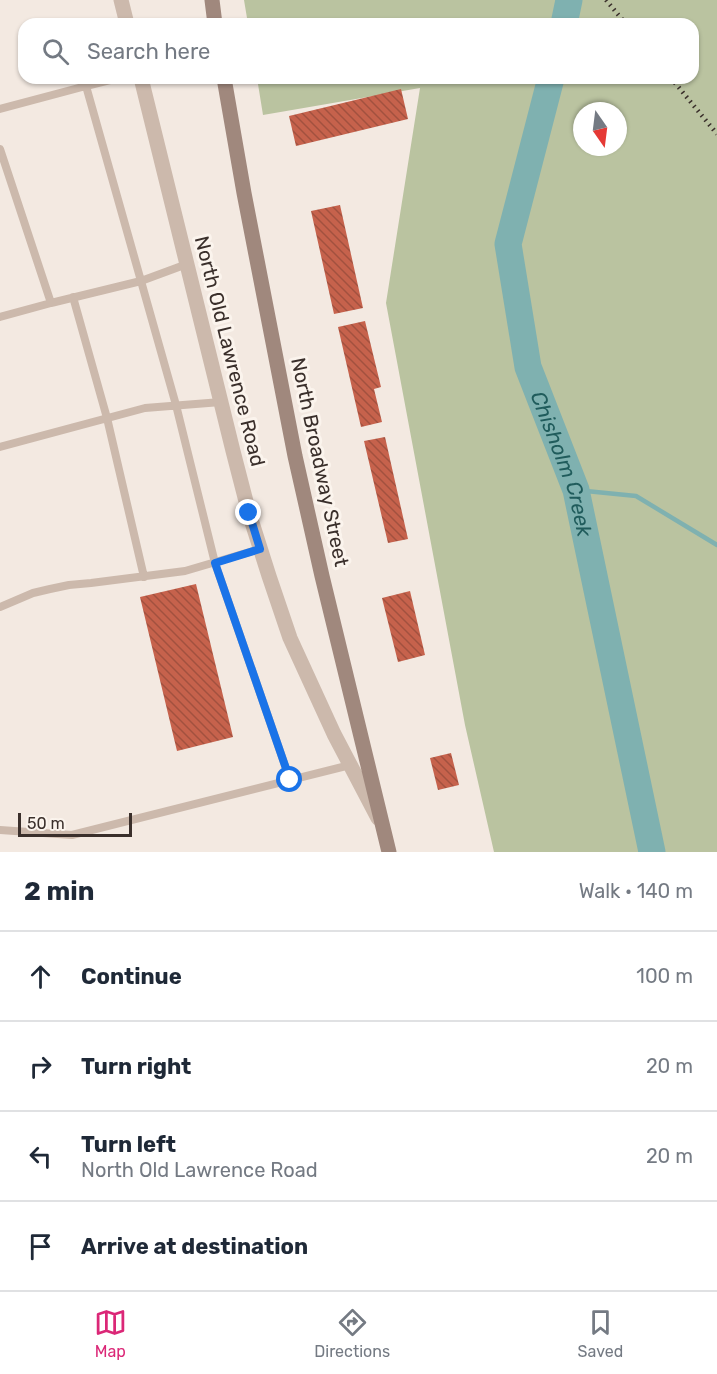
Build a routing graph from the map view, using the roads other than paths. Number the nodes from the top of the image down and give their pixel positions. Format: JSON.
{"nodes":[{"id":1,"x":121,"y":0,"type":"edge"},
{"id":2,"x":212,"y":0,"type":"edge"},
{"id":3,"x":126,"y":18,"type":"edge"},
{"id":4,"x":214,"y":18,"type":"edge"},
{"id":5,"x":94,"y":84,"type":"edge"},
{"id":6,"x":142,"y":84,"type":"edge"},
{"id":7,"x":225,"y":84,"type":"edge"},
{"id":8,"x":86,"y":86,"type":"junction"},
{"id":9,"x":0,"y":109,"type":"edge"},
{"id":10,"x":0,"y":149,"type":"edge"},
{"id":11,"x":187,"y":264,"type":"junction"},
{"id":12,"x":141,"y":281,"type":"junction"},
{"id":13,"x":73,"y":297,"type":"junction"},
{"id":14,"x":51,"y":303,"type":"junction"},
{"id":15,"x":0,"y":317,"type":"edge"},
{"id":16,"x":221,"y":402,"type":"junction"},
{"id":17,"x":176,"y":405,"type":"junction"},
{"id":18,"x":107,"y":418,"type":"junction"},
{"id":19,"x":0,"y":447,"type":"edge"},
{"id":20,"x":260,"y":549,"type":"junction"},
{"id":21,"x":215,"y":563,"type":"junction"},
{"id":22,"x":144,"y":577,"type":"junction"},
{"id":23,"x":0,"y":607,"type":"edge"},
{"id":24,"x":350,"y":765,"type":"junction"},
{"id":25,"x":290,"y":780,"type":"junction"},
{"id":26,"x":383,"y":826,"type":"junction"},
{"id":27,"x":0,"y":830,"type":"edge"},
{"id":28,"x":389,"y":852,"type":"edge"}],
"edges":[{"from":1,"to":3,"type":"street"},
{"from":2,"to":4,"type":"main road"},
{"from":5,"to":8,"type":"lane"},
{"from":6,"to":11,"type":"street","name":"North Old Lawrence Road"},
{"from":7,"to":26,"type":"main road","name":"North Broadway Street"},
{"from":8,"to":9,"type":"lane"},
{"from":8,"to":12,"type":"lane"},
{"from":10,"to":14,"type":"lane"},
{"from":11,"to":12,"type":"lane"},
{"from":11,"to":16,"type":"street","name":"North Old Lawrence Road"},
{"from":12,"to":13,"type":"lane"},
{"from":12,"to":17,"type":"lane"},
{"from":13,"to":14,"type":"lane"},
{"from":13,"to":18,"type":"lane"},
{"from":14,"to":15,"type":"lane"},
{"from":16,"to":17,"type":"lane"},
{"from":16,"to":20,"type":"street","name":"North Old Lawrence Road"},
{"from":17,"to":18,"type":"lane"},
{"from":17,"to":21,"type":"lane"},
{"from":18,"to":19,"type":"lane"},
{"from":18,"to":22,"type":"lane"},
{"from":20,"to":21,"type":"lane"},
{"from":20,"to":24,"type":"street","name":"North Old Lawrence Road"},
{"from":21,"to":22,"type":"lane"},
{"from":21,"to":25,"type":"lane"},
{"from":22,"to":23,"type":"lane"},
{"from":24,"to":25,"type":"lane"},
{"from":24,"to":26,"type":"street","name":"North Old Lawrence Road"},
{"from":25,"to":27,"type":"lane"},
{"from":26,"to":28,"type":"main road","name":"North Broadway Street"}]}
